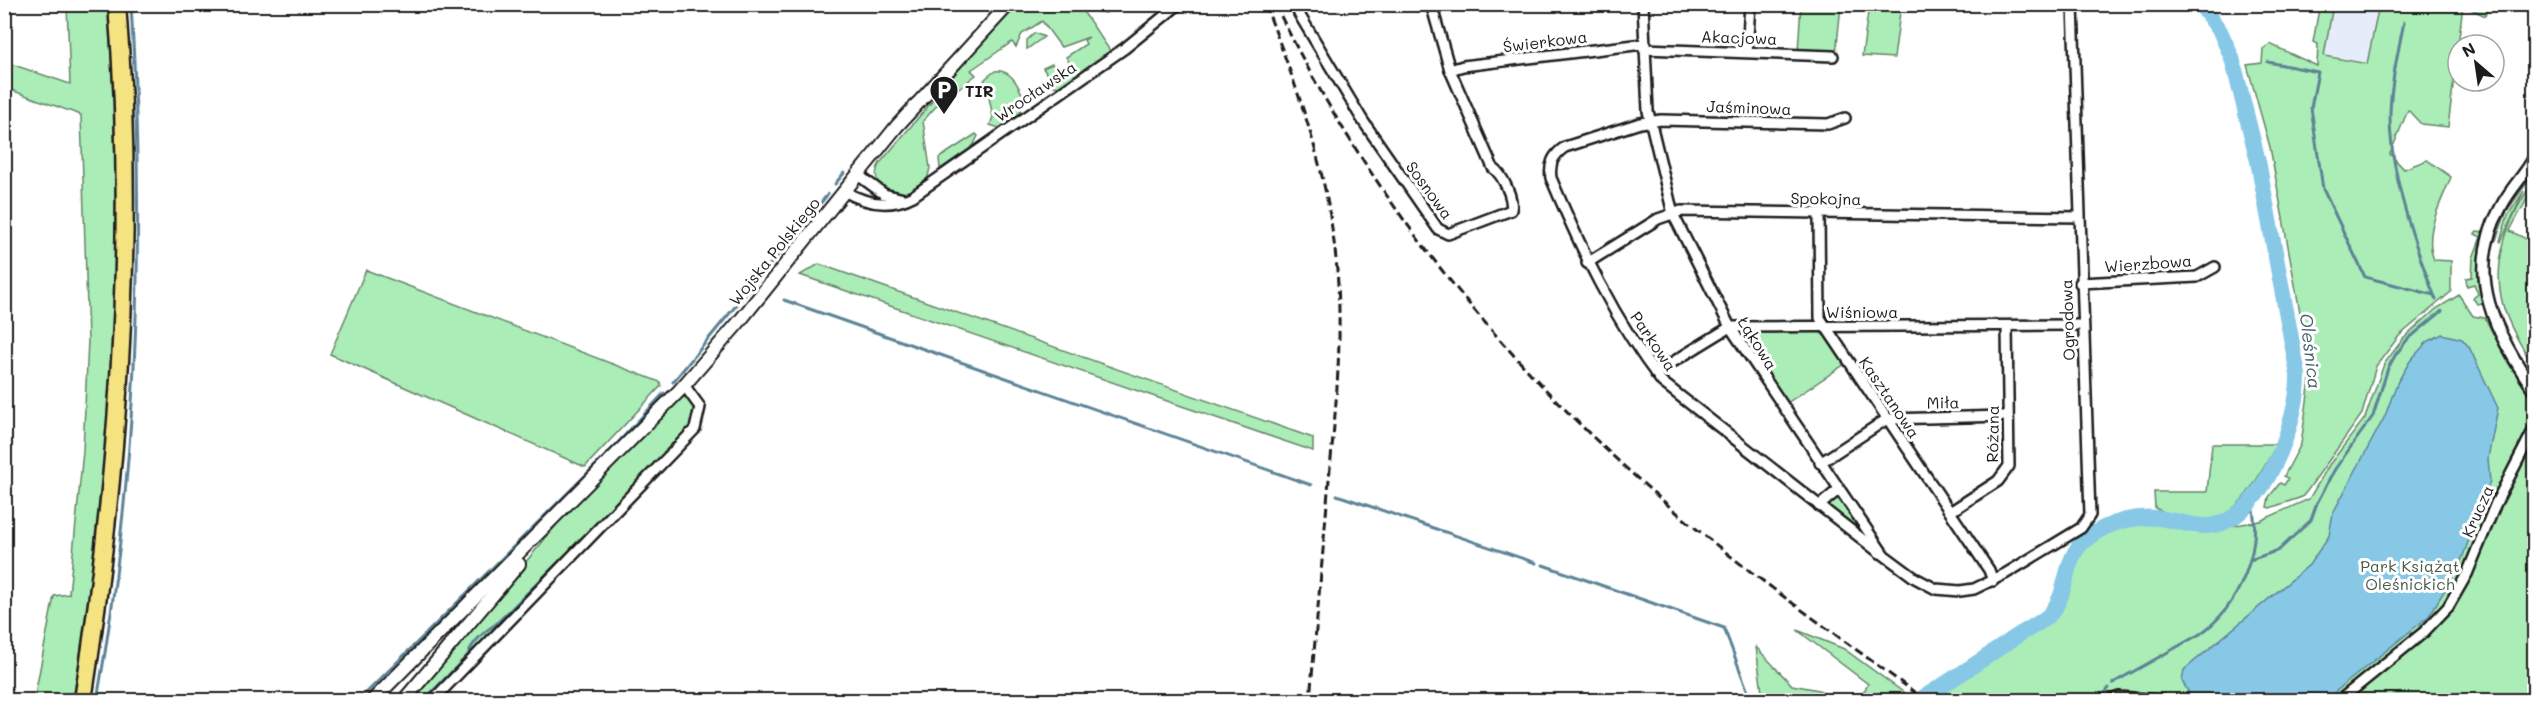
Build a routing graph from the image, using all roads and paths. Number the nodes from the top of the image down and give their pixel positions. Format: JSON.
{"nodes":[{"id":1,"x":117,"y":4,"type":"edge"},
{"id":2,"x":1010,"y":4,"type":"edge"},
{"id":3,"x":1179,"y":4,"type":"edge"},
{"id":4,"x":1298,"y":4,"type":"edge"},
{"id":5,"x":1431,"y":4,"type":"edge"},
{"id":6,"x":1643,"y":4,"type":"edge"},
{"id":7,"x":1750,"y":4,"type":"edge"},
{"id":8,"x":2073,"y":4,"type":"edge"},
{"id":9,"x":1643,"y":46,"type":"junction"},
{"id":10,"x":1747,"y":52,"type":"junction"},
{"id":11,"x":1833,"y":56,"type":"dead end"},
{"id":12,"x":1450,"y":70,"type":"junction"},
{"id":13,"x":1845,"y":118,"type":"dead end"},
{"id":14,"x":1650,"y":121,"type":"junction"},
{"id":15,"x":2535,"y":158,"type":"edge"},
{"id":16,"x":858,"y":175,"type":"junction"},
{"id":17,"x":844,"y":191,"type":"junction"},
{"id":18,"x":906,"y":199,"type":"junction"},
{"id":19,"x":1819,"y":213,"type":"junction"},
{"id":20,"x":1672,"y":214,"type":"junction"},
{"id":21,"x":2078,"y":217,"type":"junction"},
{"id":22,"x":1587,"y":263,"type":"junction"},
{"id":23,"x":2215,"y":267,"type":"dead end"},
{"id":24,"x":2080,"y":282,"type":"junction"},
{"id":25,"x":2082,"y":325,"type":"junction"},
{"id":26,"x":1824,"y":326,"type":"junction"},
{"id":27,"x":1730,"y":327,"type":"junction"},
{"id":28,"x":2007,"y":327,"type":"junction"},
{"id":29,"x":1655,"y":373,"type":"junction"},
{"id":30,"x":684,"y":385,"type":"junction"},
{"id":31,"x":2535,"y":390,"type":"edge"},
{"id":32,"x":2007,"y":417,"type":"junction"},
{"id":33,"x":1887,"y":418,"type":"junction"},
{"id":34,"x":2535,"y":429,"type":"edge"},
{"id":35,"x":1820,"y":463,"type":"junction"},
{"id":36,"x":1838,"y":490,"type":"junction"},
{"id":37,"x":1819,"y":506,"type":"junction"},
{"id":38,"x":1950,"y":512,"type":"junction"},
{"id":39,"x":560,"y":514,"type":"junction"},
{"id":40,"x":1884,"y":555,"type":"junction"},
{"id":41,"x":1993,"y":580,"type":"junction"},
{"id":42,"x":2116,"y":699,"type":"edge"},
{"id":43,"x":83,"y":700,"type":"edge"},
{"id":44,"x":373,"y":700,"type":"edge"},
{"id":45,"x":404,"y":700,"type":"edge"},
{"id":46,"x":433,"y":700,"type":"edge"},
{"id":47,"x":2162,"y":700,"type":"edge"},
{"id":48,"x":2340,"y":700,"type":"edge"}],
"edges":[{"from":1,"to":43,"type":"highway"},
{"from":2,"to":16,"type":"main road","name":"Wojska Polskiego"},
{"from":3,"to":18,"type":"street","name":"Wrocławska"},
{"from":4,"to":12,"type":"street","name":"Sosnowa"},
{"from":5,"to":12,"type":"street","name":"Sosnowa"},
{"from":6,"to":9,"type":"street","name":"Łąkowa"},
{"from":7,"to":10,"type":"street"},
{"from":8,"to":21,"type":"street","name":"Ogrodowa"},
{"from":9,"to":10,"type":"street","name":"Akacjowa"},
{"from":9,"to":12,"type":"street","name":"Świerkowa"},
{"from":9,"to":14,"type":"street","name":"Łąkowa"},
{"from":10,"to":11,"type":"street","name":"Akacjowa"},
{"from":13,"to":14,"type":"street","name":"Jaśminowa"},
{"from":14,"to":20,"type":"street","name":"Łąkowa"},
{"from":14,"to":22,"type":"street","name":"Parkowa"},
{"from":15,"to":31,"type":"street"},
{"from":16,"to":17,"type":"main road","name":"Wojska Polskiego"},
{"from":16,"to":18,"type":"street"},
{"from":17,"to":18,"type":"street","name":"Wrocławska"},
{"from":17,"to":30,"type":"main road","name":"Wojska Polskiego"},
{"from":19,"to":20,"type":"street","name":"Spokojna"},
{"from":19,"to":21,"type":"street","name":"Spokojna"},
{"from":19,"to":26,"type":"street","name":"Kasztanowa"},
{"from":20,"to":22,"type":"street","name":"Spokojna"},
{"from":20,"to":27,"type":"street","name":"Łąkowa"},
{"from":21,"to":24,"type":"street","name":"Ogrodowa"},
{"from":22,"to":29,"type":"street","name":"Parkowa"},
{"from":23,"to":24,"type":"street","name":"Wierzbowa"},
{"from":24,"to":25,"type":"street","name":"Ogrodowa"},
{"from":25,"to":28,"type":"street","name":"Wiśniowa"},
{"from":25,"to":41,"type":"street","name":"Ogrodowa"},
{"from":26,"to":27,"type":"street","name":"Wiśniowa"},
{"from":26,"to":28,"type":"street","name":"Wiśniowa"},
{"from":26,"to":33,"type":"street","name":"Kasztanowa"},
{"from":27,"to":29,"type":"street"},
{"from":27,"to":35,"type":"street","name":"Łąkowa"},
{"from":28,"to":32,"type":"street","name":"Różana"},
{"from":29,"to":37,"type":"street","name":"Parkowa"},
{"from":30,"to":39,"type":"main road","name":"Wojska Polskiego"},
{"from":30,"to":46,"type":"street"},
{"from":32,"to":33,"type":"street","name":"Miła"},
{"from":32,"to":38,"type":"street","name":"Różana"},
{"from":33,"to":35,"type":"street"},
{"from":33,"to":38,"type":"street","name":"Kasztanowa"},
{"from":34,"to":48,"type":"street","name":"Krucza"},
{"from":35,"to":36,"type":"street","name":"Łąkowa"},
{"from":36,"to":37,"type":"street"},
{"from":36,"to":40,"type":"street","name":"Łąkowa"},
{"from":37,"to":40,"type":"street","name":"Parkowa"},
{"from":38,"to":41,"type":"street","name":"Kasztanowa"},
{"from":39,"to":44,"type":"main road"},
{"from":39,"to":45,"type":"main road"},
{"from":40,"to":41,"type":"street","name":"Łąkowa"},
{"from":42,"to":47,"type":"street"}]}
